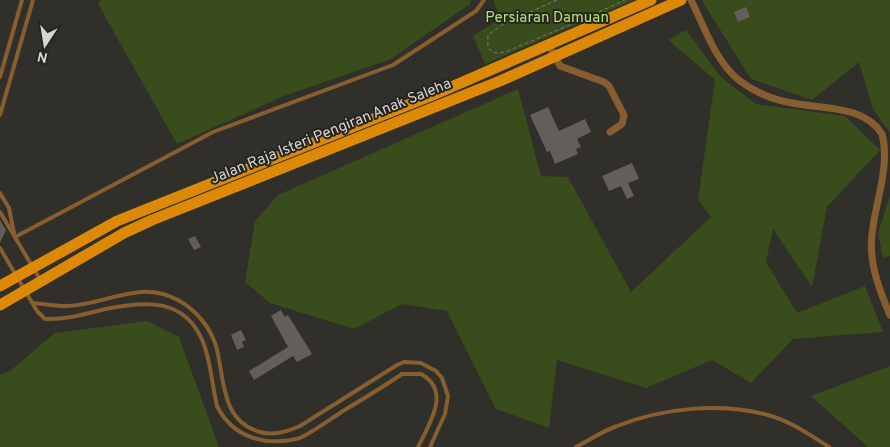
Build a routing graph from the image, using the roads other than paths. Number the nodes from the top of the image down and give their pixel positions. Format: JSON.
{"nodes":[{"id":1,"x":22,"y":0,"type":"edge"},
{"id":2,"x":33,"y":0,"type":"edge"},
{"id":3,"x":484,"y":0,"type":"edge"},
{"id":4,"x":651,"y":0,"type":"edge"},
{"id":5,"x":680,"y":0,"type":"edge"},
{"id":6,"x":691,"y":0,"type":"edge"},
{"id":7,"x":549,"y":45,"type":"junction"},
{"id":8,"x":555,"y":57,"type":"junction"},
{"id":9,"x":0,"y":77,"type":"edge"},
{"id":10,"x":0,"y":115,"type":"edge"},
{"id":11,"x":610,"y":132,"type":"dead end"},
{"id":12,"x":0,"y":193,"type":"edge"},
{"id":13,"x":9,"y":208,"type":"junction"},
{"id":14,"x":0,"y":212,"type":"edge"},
{"id":15,"x":15,"y":237,"type":"junction"},
{"id":16,"x":0,"y":248,"type":"edge"},
{"id":17,"x":33,"y":267,"type":"junction"},
{"id":18,"x":17,"y":276,"type":"junction"},
{"id":19,"x":41,"y":281,"type":"junction"},
{"id":20,"x":1,"y":283,"type":"edge"},
{"id":21,"x":25,"y":290,"type":"junction"},
{"id":22,"x":11,"y":298,"type":"junction"},
{"id":23,"x":33,"y":303,"type":"junction"},
{"id":24,"x":0,"y":305,"type":"edge"},
{"id":25,"x":890,"y":315,"type":"edge"},
{"id":26,"x":418,"y":447,"type":"edge"},
{"id":27,"x":430,"y":447,"type":"edge"},
{"id":28,"x":576,"y":447,"type":"edge"},
{"id":29,"x":829,"y":447,"type":"edge"}],
"edges":[{"from":1,"to":9,"type":"lane"},
{"from":2,"to":10,"type":"lane"},
{"from":3,"to":15,"type":"lane"},
{"from":4,"to":7,"type":"main road","name":"Jalan Raja Isteri Pengiran Anak Saleha"},
{"from":5,"to":8,"type":"main road","name":"Jalan Raja Isteri Pengiran Anak Saleha"},
{"from":6,"to":25,"type":"street"},
{"from":7,"to":8,"type":"street"},
{"from":7,"to":17,"type":"main road","name":"Jalan Raja Isteri Pengiran Anak Saleha"},
{"from":8,"to":11,"type":"street"},
{"from":8,"to":19,"type":"main road","name":"Jalan Raja Isteri Pengiran Anak Saleha"},
{"from":12,"to":13,"type":"lane"},
{"from":13,"to":14,"type":"lane"},
{"from":13,"to":15,"type":"lane"},
{"from":14,"to":15,"type":"lane"},
{"from":15,"to":17,"type":"lane"},
{"from":16,"to":18,"type":"lane"},
{"from":17,"to":18,"type":"main road","name":"Jalan Raja Isteri Pengiran Anak Saleha"},
{"from":17,"to":19,"type":"lane"},
{"from":18,"to":20,"type":"main road","name":"Jalan Raja Isteri Pengiran Anak Saleha"},
{"from":18,"to":21,"type":"lane"},
{"from":19,"to":21,"type":"main road","name":"Jalan Raja Isteri Pengiran Anak Saleha"},
{"from":20,"to":22,"type":"lane"},
{"from":21,"to":22,"type":"main road","name":"Jalan Raja Isteri Pengiran Anak Saleha"},
{"from":21,"to":23,"type":"lane"},
{"from":22,"to":24,"type":"main road","name":"Jalan Raja Isteri Pengiran Anak Saleha"},
{"from":23,"to":26,"type":"lane"},
{"from":23,"to":27,"type":"lane"},
{"from":28,"to":29,"type":"lane"}]}
